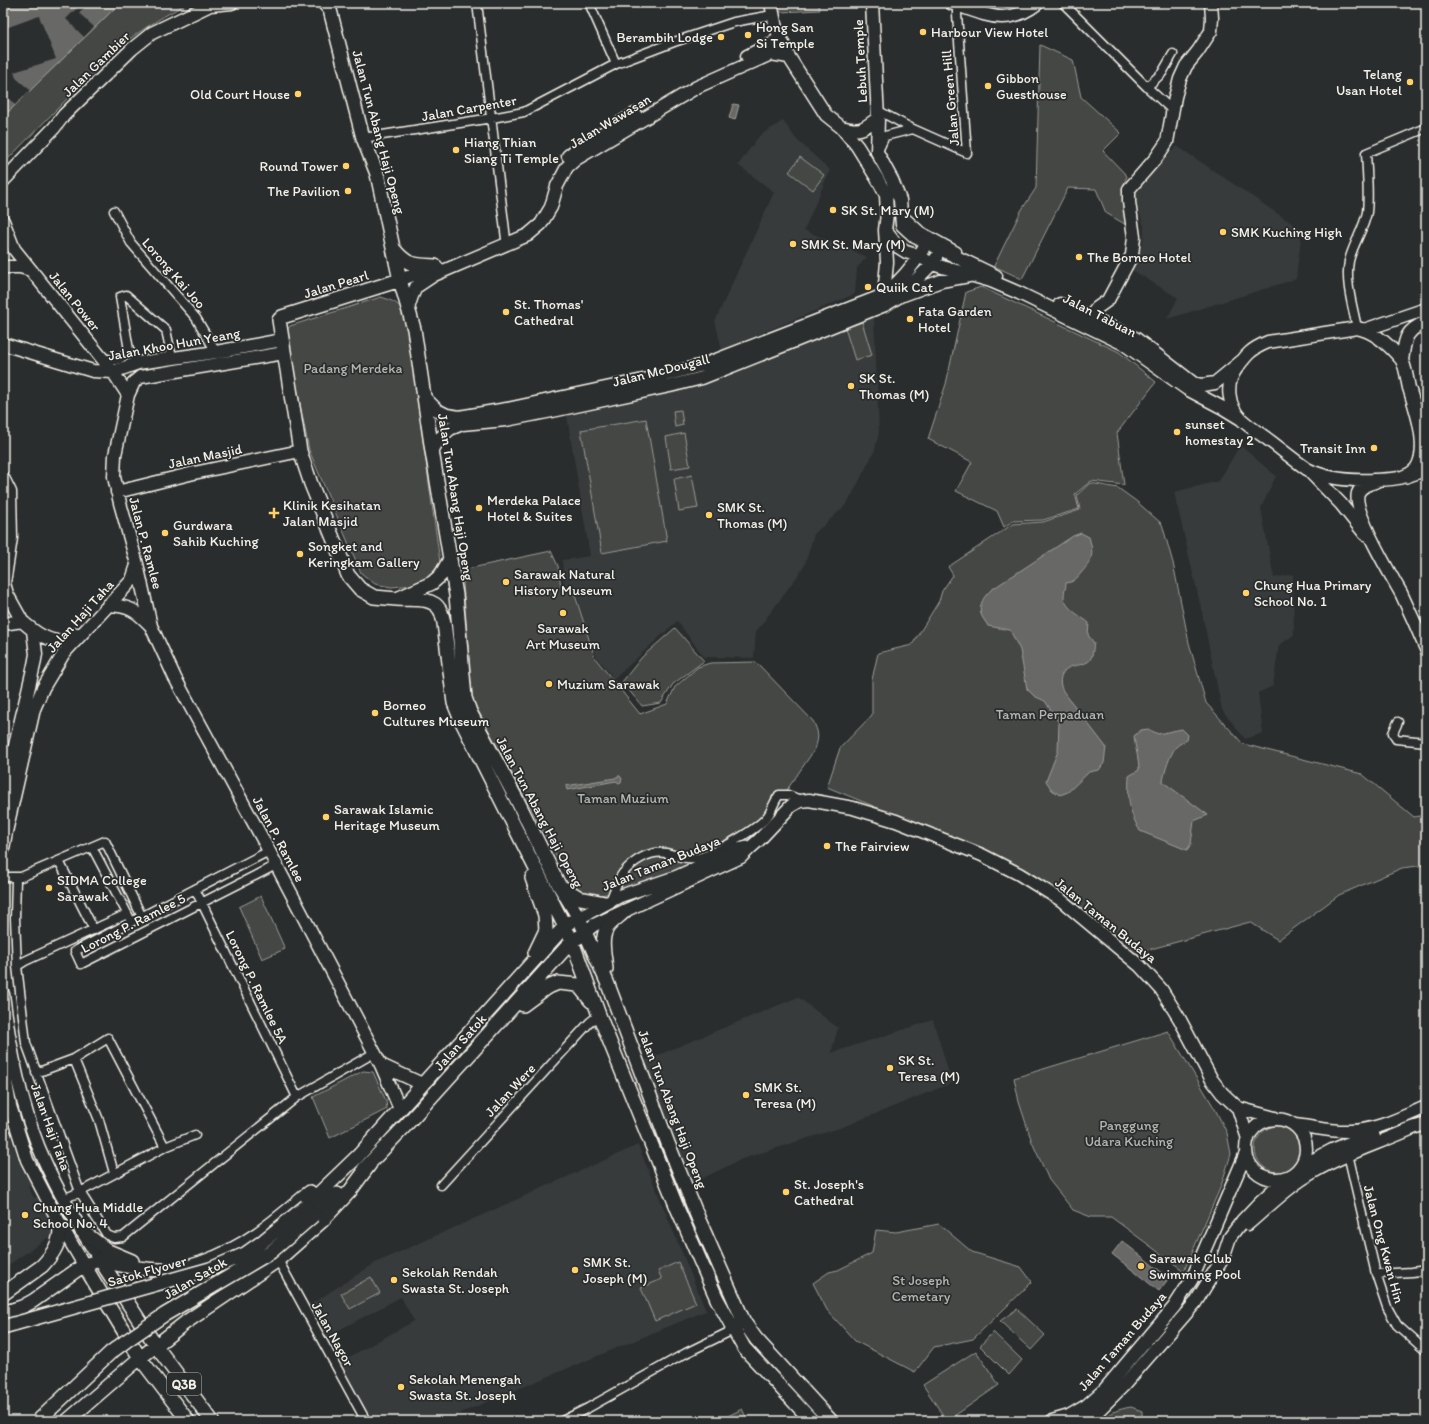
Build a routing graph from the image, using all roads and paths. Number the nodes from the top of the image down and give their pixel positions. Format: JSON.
{"nodes":[{"id":1,"x":232,"y":3,"type":"edge"},
{"id":2,"x":477,"y":3,"type":"edge"},
{"id":3,"x":589,"y":3,"type":"edge"},
{"id":4,"x":872,"y":3,"type":"edge"},
{"id":5,"x":1038,"y":3,"type":"edge"},
{"id":6,"x":1063,"y":3,"type":"edge"},
{"id":7,"x":1211,"y":3,"type":"edge"},
{"id":8,"x":954,"y":4,"type":"edge"},
{"id":9,"x":330,"y":5,"type":"edge"},
{"id":10,"x":772,"y":9,"type":"edge"},
{"id":11,"x":780,"y":35,"type":"junction"},
{"id":12,"x":1173,"y":54,"type":"dead end"},
{"id":13,"x":788,"y":58,"type":"junction"},
{"id":14,"x":616,"y":64,"type":"junction"},
{"id":15,"x":1147,"y":87,"type":"junction"},
{"id":16,"x":1172,"y":110,"type":"junction"},
{"id":17,"x":877,"y":114,"type":"junction"},
{"id":18,"x":492,"y":118,"type":"junction"},
{"id":19,"x":841,"y":127,"type":"junction"},
{"id":20,"x":913,"y":128,"type":"junction"},
{"id":21,"x":1426,"y":128,"type":"edge"},
{"id":22,"x":363,"y":138,"type":"junction"},
{"id":23,"x":877,"y":152,"type":"junction"},
{"id":24,"x":3,"y":181,"type":"edge"},
{"id":25,"x":114,"y":211,"type":"dead end"},
{"id":26,"x":901,"y":212,"type":"junction"},
{"id":27,"x":3,"y":221,"type":"edge"},
{"id":28,"x":885,"y":230,"type":"junction"},
{"id":29,"x":506,"y":239,"type":"junction"},
{"id":30,"x":926,"y":243,"type":"junction"},
{"id":31,"x":393,"y":248,"type":"junction"},
{"id":32,"x":14,"y":249,"type":"junction"},
{"id":33,"x":940,"y":250,"type":"junction"},
{"id":34,"x":919,"y":256,"type":"junction"},
{"id":35,"x":932,"y":264,"type":"junction"},
{"id":36,"x":435,"y":266,"type":"junction"},
{"id":37,"x":4,"y":270,"type":"edge"},
{"id":38,"x":31,"y":270,"type":"junction"},
{"id":39,"x":985,"y":271,"type":"junction"},
{"id":40,"x":972,"y":276,"type":"junction"},
{"id":41,"x":400,"y":280,"type":"junction"},
{"id":42,"x":884,"y":295,"type":"junction"},
{"id":43,"x":900,"y":296,"type":"junction"},
{"id":44,"x":408,"y":308,"type":"junction"},
{"id":45,"x":1426,"y":308,"type":"edge"},
{"id":46,"x":1090,"y":316,"type":"junction"},
{"id":47,"x":282,"y":317,"type":"joint"},
{"id":48,"x":1426,"y":322,"type":"edge"},
{"id":49,"x":1360,"y":329,"type":"junction"},
{"id":50,"x":282,"y":340,"type":"junction"},
{"id":51,"x":3,"y":344,"type":"edge"},
{"id":52,"x":129,"y":350,"type":"junction"},
{"id":53,"x":216,"y":352,"type":"junction"},
{"id":54,"x":284,"y":353,"type":"junction"},
{"id":55,"x":101,"y":357,"type":"junction"},
{"id":56,"x":172,"y":358,"type":"junction"},
{"id":57,"x":1243,"y":360,"type":"junction"},
{"id":58,"x":1402,"y":361,"type":"junction"},
{"id":59,"x":138,"y":363,"type":"junction"},
{"id":60,"x":93,"y":371,"type":"junction"},
{"id":61,"x":112,"y":372,"type":"junction"},
{"id":62,"x":128,"y":395,"type":"junction"},
{"id":63,"x":424,"y":397,"type":"junction"},
{"id":64,"x":1241,"y":419,"type":"junction"},
{"id":65,"x":1423,"y":432,"type":"edge"},
{"id":66,"x":300,"y":451,"type":"junction"},
{"id":67,"x":432,"y":451,"type":"junction"},
{"id":68,"x":1307,"y":469,"type":"junction"},
{"id":69,"x":1426,"y":469,"type":"edge"},
{"id":70,"x":1406,"y":476,"type":"junction"},
{"id":71,"x":3,"y":478,"type":"edge"},
{"id":72,"x":1385,"y":479,"type":"junction"},
{"id":73,"x":117,"y":492,"type":"junction"},
{"id":74,"x":1377,"y":549,"type":"junction"},
{"id":75,"x":449,"y":561,"type":"junction"},
{"id":76,"x":137,"y":564,"type":"junction"},
{"id":77,"x":3,"y":584,"type":"edge"},
{"id":78,"x":397,"y":599,"type":"junction"},
{"id":79,"x":108,"y":605,"type":"junction"},
{"id":80,"x":22,"y":621,"type":"junction"},
{"id":81,"x":3,"y":624,"type":"edge"},
{"id":82,"x":151,"y":626,"type":"junction"},
{"id":83,"x":1422,"y":629,"type":"edge"},
{"id":84,"x":33,"y":631,"type":"junction"},
{"id":85,"x":83,"y":632,"type":"junction"},
{"id":86,"x":1426,"y":649,"type":"edge"},
{"id":87,"x":1398,"y":722,"type":"dead end"},
{"id":88,"x":1426,"y":742,"type":"edge"},
{"id":89,"x":3,"y":796,"type":"edge"},
{"id":90,"x":803,"y":801,"type":"junction"},
{"id":91,"x":516,"y":829,"type":"junction"},
{"id":92,"x":92,"y":847,"type":"junction"},
{"id":93,"x":750,"y":847,"type":"junction"},
{"id":94,"x":3,"y":849,"type":"edge"},
{"id":95,"x":269,"y":851,"type":"junction"},
{"id":96,"x":60,"y":861,"type":"junction"},
{"id":97,"x":276,"y":865,"type":"junction"},
{"id":98,"x":3,"y":877,"type":"edge"},
{"id":99,"x":16,"y":878,"type":"junction"},
{"id":100,"x":559,"y":885,"type":"junction"},
{"id":101,"x":195,"y":889,"type":"junction"},
{"id":102,"x":607,"y":902,"type":"junction"},
{"id":103,"x":202,"y":903,"type":"junction"},
{"id":104,"x":625,"y":911,"type":"junction"},
{"id":105,"x":127,"y":914,"type":"junction"},
{"id":106,"x":142,"y":917,"type":"junction"},
{"id":107,"x":579,"y":918,"type":"junction"},
{"id":108,"x":131,"y":922,"type":"junction"},
{"id":109,"x":564,"y":926,"type":"junction"},
{"id":110,"x":94,"y":930,"type":"junction"},
{"id":111,"x":585,"y":932,"type":"junction"},
{"id":112,"x":572,"y":941,"type":"junction"},
{"id":113,"x":17,"y":966,"type":"junction"},
{"id":114,"x":526,"y":969,"type":"junction"},
{"id":115,"x":607,"y":982,"type":"junction"},
{"id":116,"x":3,"y":994,"type":"edge"},
{"id":117,"x":599,"y":1015,"type":"junction"},
{"id":118,"x":498,"y":1024,"type":"junction"},
{"id":119,"x":374,"y":1053,"type":"junction"},
{"id":120,"x":74,"y":1059,"type":"junction"},
{"id":121,"x":3,"y":1065,"type":"edge"},
{"id":122,"x":381,"y":1065,"type":"junction"},
{"id":123,"x":36,"y":1074,"type":"junction"},
{"id":124,"x":422,"y":1084,"type":"junction"},
{"id":125,"x":297,"y":1097,"type":"junction"},
{"id":126,"x":410,"y":1097,"type":"junction"},
{"id":127,"x":399,"y":1107,"type":"junction"},
{"id":128,"x":1426,"y":1107,"type":"edge"},
{"id":129,"x":1238,"y":1108,"type":"junction"},
{"id":130,"x":1275,"y":1118,"type":"junction"},
{"id":131,"x":1426,"y":1124,"type":"edge"},
{"id":132,"x":1295,"y":1125,"type":"junction"},
{"id":133,"x":1413,"y":1128,"type":"junction"},
{"id":134,"x":195,"y":1135,"type":"dead end"},
{"id":135,"x":1248,"y":1139,"type":"junction"},
{"id":136,"x":164,"y":1147,"type":"junction"},
{"id":137,"x":1246,"y":1153,"type":"junction"},
{"id":138,"x":1348,"y":1154,"type":"junction"},
{"id":139,"x":370,"y":1164,"type":"junction"},
{"id":140,"x":1302,"y":1166,"type":"junction"},
{"id":141,"x":114,"y":1174,"type":"junction"},
{"id":142,"x":1286,"y":1178,"type":"junction"},
{"id":143,"x":441,"y":1185,"type":"dead end"},
{"id":144,"x":80,"y":1192,"type":"junction"},
{"id":145,"x":63,"y":1198,"type":"junction"},
{"id":146,"x":310,"y":1210,"type":"junction"},
{"id":147,"x":60,"y":1224,"type":"junction"},
{"id":148,"x":81,"y":1230,"type":"junction"},
{"id":149,"x":1223,"y":1258,"type":"junction"},
{"id":150,"x":100,"y":1260,"type":"junction"},
{"id":151,"x":278,"y":1260,"type":"junction"},
{"id":152,"x":84,"y":1265,"type":"junction"},
{"id":153,"x":154,"y":1270,"type":"junction"},
{"id":154,"x":1426,"y":1270,"type":"edge"},
{"id":155,"x":1376,"y":1274,"type":"junction"},
{"id":156,"x":3,"y":1294,"type":"edge"},
{"id":157,"x":3,"y":1313,"type":"edge"},
{"id":158,"x":3,"y":1327,"type":"edge"},
{"id":159,"x":733,"y":1330,"type":"junction"},
{"id":160,"x":156,"y":1346,"type":"junction"},
{"id":161,"x":1425,"y":1350,"type":"dead end"},
{"id":162,"x":140,"y":1358,"type":"junction"},
{"id":163,"x":38,"y":1421,"type":"edge"},
{"id":164,"x":67,"y":1421,"type":"edge"},
{"id":165,"x":188,"y":1421,"type":"edge"},
{"id":166,"x":212,"y":1421,"type":"edge"},
{"id":167,"x":366,"y":1421,"type":"edge"},
{"id":168,"x":562,"y":1421,"type":"edge"},
{"id":169,"x":812,"y":1421,"type":"edge"},
{"id":170,"x":831,"y":1421,"type":"edge"},
{"id":171,"x":1052,"y":1421,"type":"edge"},
{"id":172,"x":1085,"y":1421,"type":"edge"}],
"edges":[{"from":1,"to":24,"type":"main road","name":"Jalan Gambier"},
{"from":2,"to":18,"type":"street"},
{"from":3,"to":14,"type":"street"},
{"from":4,"to":17,"type":"main road","name":"Lebuh Temple"},
{"from":5,"to":8,"type":"main road"},
{"from":6,"to":15,"type":"street"},
{"from":7,"to":16,"type":"main road"},
{"from":8,"to":20,"type":"street","name":"Jalan Green Hill"},
{"from":9,"to":22,"type":"main road","name":"Jalan Tun Abang Haji Openg"},
{"from":10,"to":11,"type":"main road"},
{"from":10,"to":14,"type":"street","name":"Jalan Carpenter"},
{"from":11,"to":13,"type":"main road"},
{"from":11,"to":29,"type":"main road","name":"Jalan Wawasan"},
{"from":12,"to":15,"type":"street"},
{"from":13,"to":19,"type":"main road"},
{"from":13,"to":44,"type":"main road","name":"Jalan Wawasan"},
{"from":14,"to":18,"type":"street","name":"Jalan Carpenter"},
{"from":15,"to":16,"type":"street"},
{"from":16,"to":46,"type":"main road"},
{"from":17,"to":19,"type":"main road"},
{"from":17,"to":20,"type":"street","name":"Jalan Green Hill"},
{"from":17,"to":23,"type":"main road","name":"Lebuh Temple"},
{"from":18,"to":22,"type":"street","name":"Jalan Carpenter"},
{"from":18,"to":29,"type":"street"},
{"from":19,"to":28,"type":"main road"},
{"from":20,"to":23,"type":"street"},
{"from":21,"to":49,"type":"street"},
{"from":22,"to":31,"type":"main road","name":"Jalan Tun Abang Haji Openg"},
{"from":23,"to":26,"type":"main road","name":"Jalan Tabuan"},
{"from":25,"to":53,"type":"street","name":"Lorong Kai Joo"},
{"from":26,"to":30,"type":"main road","name":"Jalan Tabuan"},
{"from":26,"to":39,"type":"street"},
{"from":27,"to":32,"type":"main road"},
{"from":28,"to":34,"type":"main road","name":"Jalan Tabuan"},
{"from":28,"to":42,"type":"main road"},
{"from":29,"to":36,"type":"main road","name":"Jalan Wawasan"},
{"from":30,"to":33,"type":"main road","name":"Jalan Tabuan"},
{"from":30,"to":34,"type":"main road","name":"Jalan McDougall"},
{"from":31,"to":36,"type":"main road"},
{"from":31,"to":41,"type":"main road","name":"Jalan Tun Abang Haji Openg"},
{"from":32,"to":37,"type":"main road"},
{"from":32,"to":38,"type":"main road","name":"Jalan Power"},
{"from":33,"to":35,"type":"main road","name":"Jalan McDougall"},
{"from":33,"to":39,"type":"main road","name":"Jalan Tabuan"},
{"from":34,"to":35,"type":"main road","name":"Jalan Tabuan"},
{"from":34,"to":42,"type":"main road","name":"Jalan McDougall"},
{"from":35,"to":40,"type":"main road","name":"Jalan Tabuan"},
{"from":35,"to":43,"type":"main road","name":"Jalan McDougall"},
{"from":36,"to":41,"type":"main road","name":"Jalan Wawasan"},
{"from":37,"to":38,"type":"main road"},
{"from":38,"to":55,"type":"main road","name":"Jalan Power"},
{"from":39,"to":46,"type":"main road","name":"Jalan Tabuan"},
{"from":40,"to":43,"type":"main road"},
{"from":40,"to":64,"type":"main road","name":"Jalan Tabuan"},
{"from":41,"to":44,"type":"main road","name":"Jalan Tun Abang Haji Openg"},
{"from":41,"to":47,"type":"main road","name":"Jalan Pearl"},
{"from":42,"to":63,"type":"main road","name":"Jalan McDougall"},
{"from":43,"to":67,"type":"main road","name":"Jalan McDougall"},
{"from":44,"to":63,"type":"main road","name":"Jalan Tun Abang Haji Openg"},
{"from":45,"to":49,"type":"main road"},
{"from":46,"to":57,"type":"main road","name":"Jalan Tabuan"},
{"from":47,"to":50,"type":"main road","name":"Jalan Tun Abang Haji Openg"},
{"from":48,"to":58,"type":"main road"},
{"from":49,"to":57,"type":"main road"},
{"from":49,"to":58,"type":"main road"},
{"from":50,"to":53,"type":"main road","name":"Jalan Khoo Hun Yeang"},
{"from":50,"to":54,"type":"main road","name":"Jalan Tun Abang Haji Openg"},
{"from":51,"to":60,"type":"main road","name":"Jalan Khoo Hun Yeang"},
{"from":52,"to":55,"type":"street"},
{"from":52,"to":56,"type":"street"},
{"from":52,"to":59,"type":"street"},
{"from":53,"to":56,"type":"main road","name":"Jalan Khoo Hun Yeang"},
{"from":54,"to":62,"type":"main road","name":"Jalan Khoo Hun Yeang"},
{"from":54,"to":66,"type":"main road","name":"Jalan Tun Abang Haji Openg"},
{"from":55,"to":60,"type":"main road"},
{"from":55,"to":61,"type":"main road","name":"Jalan Power"},
{"from":56,"to":59,"type":"main road","name":"Jalan Khoo Hun Yeang"},
{"from":57,"to":64,"type":"main road"},
{"from":58,"to":65,"type":"main road"},
{"from":59,"to":61,"type":"main road","name":"Jalan Khoo Hun Yeang"},
{"from":60,"to":61,"type":"main road","name":"Jalan Khoo Hun Yeang"},
{"from":61,"to":62,"type":"main road","name":"Jalan Power"},
{"from":62,"to":73,"type":"main road","name":"Jalan Khoo Hun Yeang"},
{"from":63,"to":67,"type":"main road","name":"Jalan Tun Abang Haji Openg"},
{"from":64,"to":68,"type":"main road","name":"Jalan Tabuan"},
{"from":65,"to":70,"type":"main road"},
{"from":66,"to":73,"type":"main road","name":"Jalan Masjid"},
{"from":66,"to":78,"type":"main road","name":"Jalan Tun Abang Haji Openg"},
{"from":67,"to":75,"type":"main road","name":"Jalan Tun Abang Haji Openg"},
{"from":68,"to":72,"type":"main road"},
{"from":68,"to":74,"type":"main road"},
{"from":69,"to":70,"type":"main road"},
{"from":70,"to":72,"type":"main road"},
{"from":71,"to":77,"type":"main road"},
{"from":72,"to":74,"type":"main road"},
{"from":73,"to":76,"type":"main road","name":"Jalan P. Ramlee"},
{"from":74,"to":83,"type":"main road"},
{"from":75,"to":78,"type":"main road"},
{"from":75,"to":100,"type":"main road","name":"Jalan Tun Abang Haji Openg"},
{"from":76,"to":79,"type":"main road","name":"Jalan Haji Taha"},
{"from":76,"to":82,"type":"main road","name":"Jalan P. Ramlee"},
{"from":77,"to":80,"type":"main road"},
{"from":78,"to":91,"type":"main road","name":"Jalan Tun Abang Haji Openg"},
{"from":79,"to":82,"type":"main road","name":"Jalan P. Ramlee"},
{"from":79,"to":85,"type":"main road","name":"Jalan Haji Taha"},
{"from":80,"to":81,"type":"main road"},
{"from":80,"to":84,"type":"main road"},
{"from":82,"to":95,"type":"main road","name":"Jalan P. Ramlee"},
{"from":83,"to":86,"type":"main road"},
{"from":84,"to":85,"type":"main road"},
{"from":84,"to":89,"type":"main road","name":"Jalan Haji Taha"},
{"from":85,"to":94,"type":"main road","name":"Jalan Haji Taha"},
{"from":87,"to":88,"type":"street"},
{"from":90,"to":93,"type":"main road","name":"Jalan Taman Budaya"},
{"from":90,"to":102,"type":"street"},
{"from":90,"to":129,"type":"main road","name":"Jalan Taman Budaya"},
{"from":91,"to":109,"type":"main road","name":"Jalan Tun Abang Haji Openg"},
{"from":91,"to":114,"type":"main road"},
{"from":92,"to":96,"type":"street"},
{"from":92,"to":105,"type":"street"},
{"from":92,"to":106,"type":"street"},
{"from":93,"to":102,"type":"main road","name":"Jalan Taman Budaya"},
{"from":93,"to":104,"type":"main road","name":"Jalan Taman Budaya"},
{"from":95,"to":97,"type":"main road","name":"Jalan P. Ramlee"},
{"from":95,"to":101,"type":"street","name":"Lorong P. Ramlee 5"},
{"from":96,"to":99,"type":"street"},
{"from":96,"to":110,"type":"street"},
{"from":97,"to":103,"type":"street","name":"Lorong P. Ramlee 5"},
{"from":97,"to":119,"type":"main road","name":"Jalan P. Ramlee"},
{"from":98,"to":99,"type":"street"},
{"from":99,"to":113,"type":"street"},
{"from":100,"to":102,"type":"main road"},
{"from":100,"to":107,"type":"main road","name":"Jalan Tun Abang Haji Openg"},
{"from":101,"to":103,"type":"street","name":"Lorong P. Ramlee 5A"},
{"from":101,"to":106,"type":"street","name":"Lorong P. Ramlee 5"},
{"from":102,"to":107,"type":"main road","name":"Jalan Taman Budaya"},
{"from":103,"to":108,"type":"street","name":"Lorong P. Ramlee 5"},
{"from":103,"to":125,"type":"street","name":"Lorong P. Ramlee 5A"},
{"from":104,"to":111,"type":"main road","name":"Jalan Taman Budaya"},
{"from":104,"to":115,"type":"main road"},
{"from":105,"to":108,"type":"street"},
{"from":105,"to":110,"type":"street"},
{"from":106,"to":108,"type":"street","name":"Lorong P. Ramlee 5"},
{"from":107,"to":109,"type":"main road","name":"Jalan Taman Budaya"},
{"from":107,"to":111,"type":"main road","name":"Jalan Tun Abang Haji Openg"},
{"from":109,"to":112,"type":"main road","name":"Jalan Tun Abang Haji Openg"},
{"from":109,"to":114,"type":"main road","name":"Jalan Satok"},
{"from":110,"to":113,"type":"street"},
{"from":111,"to":112,"type":"main road","name":"Jalan Taman Budaya"},
{"from":111,"to":115,"type":"main road","name":"Jalan Tun Abang Haji Openg"},
{"from":112,"to":117,"type":"main road","name":"Jalan Tun Abang Haji Openg"},
{"from":112,"to":118,"type":"main road","name":"Jalan Satok"},
{"from":113,"to":123,"type":"street"},
{"from":114,"to":124,"type":"main road","name":"Jalan Satok"},
{"from":115,"to":170,"type":"main road","name":"Jalan Tun Abang Haji Openg"},
{"from":116,"to":145,"type":"main road","name":"Jalan Haji Taha"},
{"from":117,"to":118,"type":"main road"},
{"from":117,"to":143,"type":"street","name":"Jalan Were"},
{"from":117,"to":159,"type":"main road","name":"Jalan Tun Abang Haji Openg"},
{"from":118,"to":139,"type":"main road","name":"Jalan Satok"},
{"from":119,"to":122,"type":"main road","name":"Jalan P. Ramlee"},
{"from":119,"to":125,"type":"street"},
{"from":120,"to":123,"type":"street"},
{"from":120,"to":136,"type":"street"},
{"from":120,"to":141,"type":"street"},
{"from":121,"to":147,"type":"main road","name":"Jalan Haji Taha"},
{"from":122,"to":124,"type":"main road"},
{"from":122,"to":127,"type":"main road","name":"Jalan P. Ramlee"},
{"from":123,"to":144,"type":"street"},
{"from":124,"to":126,"type":"main road","name":"Jalan Satok"},
{"from":125,"to":144,"type":"street"},
{"from":126,"to":127,"type":"main road","name":"Jalan Satok"},
{"from":126,"to":146,"type":"main road","name":"Jalan Satok"},
{"from":127,"to":153,"type":"main road","name":"Jalan Satok"},
{"from":128,"to":132,"type":"main road"},
{"from":129,"to":130,"type":"main road"},
{"from":129,"to":135,"type":"main road"},
{"from":130,"to":132,"type":"main road"},
{"from":130,"to":135,"type":"main road"},
{"from":131,"to":133,"type":"main road"},
{"from":132,"to":140,"type":"main road"},
{"from":133,"to":138,"type":"main road"},
{"from":133,"to":140,"type":"main road"},
{"from":134,"to":136,"type":"street"},
{"from":135,"to":137,"type":"main road"},
{"from":136,"to":141,"type":"street"},
{"from":137,"to":142,"type":"main road"},
{"from":137,"to":171,"type":"main road","name":"Jalan Taman Budaya"},
{"from":138,"to":149,"type":"main road"},
{"from":138,"to":155,"type":"street","name":"Jalan Ong Kwan Hin"},
{"from":139,"to":146,"type":"main road","name":"Jalan Satok"},
{"from":139,"to":151,"type":"main road","name":"Jalan Satok"},
{"from":140,"to":142,"type":"main road"},
{"from":141,"to":144,"type":"street"},
{"from":142,"to":149,"type":"main road","name":"Jalan Taman Budaya"},
{"from":144,"to":145,"type":"street"},
{"from":145,"to":148,"type":"main road","name":"Jalan Haji Taha"},
{"from":146,"to":158,"type":"main road","name":"Satok Flyover","bridge":true},
{"from":146,"to":163,"type":"main road","name":"Jalan Satok","bridge":true},
{"from":147,"to":152,"type":"main road","name":"Jalan Haji Taha"},
{"from":147,"to":156,"type":"main road"},
{"from":148,"to":150,"type":"main road","name":"Jalan Haji Taha"},
{"from":148,"to":153,"type":"main road"},
{"from":149,"to":172,"type":"main road","name":"Jalan Taman Budaya"},
{"from":150,"to":152,"type":"main road"},
{"from":150,"to":153,"type":"main road","name":"Jalan Satok"},
{"from":150,"to":160,"type":"main road"},
{"from":151,"to":160,"type":"main road","name":"Jalan Satok"},
{"from":151,"to":167,"type":"street","name":"Jalan Nagor"},
{"from":152,"to":157,"type":"main road"},
{"from":152,"to":162,"type":"main road"},
{"from":154,"to":155,"type":"street"},
{"from":155,"to":161,"type":"street","name":"Jalan Ong Kwan Hin"},
{"from":159,"to":168,"type":"street"},
{"from":159,"to":169,"type":"main road","name":"Jalan Tun Abang Haji Openg"},
{"from":160,"to":162,"type":"main road","name":"Jalan Satok"},
{"from":160,"to":166,"type":"main road","number":"Q3B"},
{"from":162,"to":164,"type":"main road","name":"Jalan Satok"},
{"from":162,"to":165,"type":"main road"}]}
